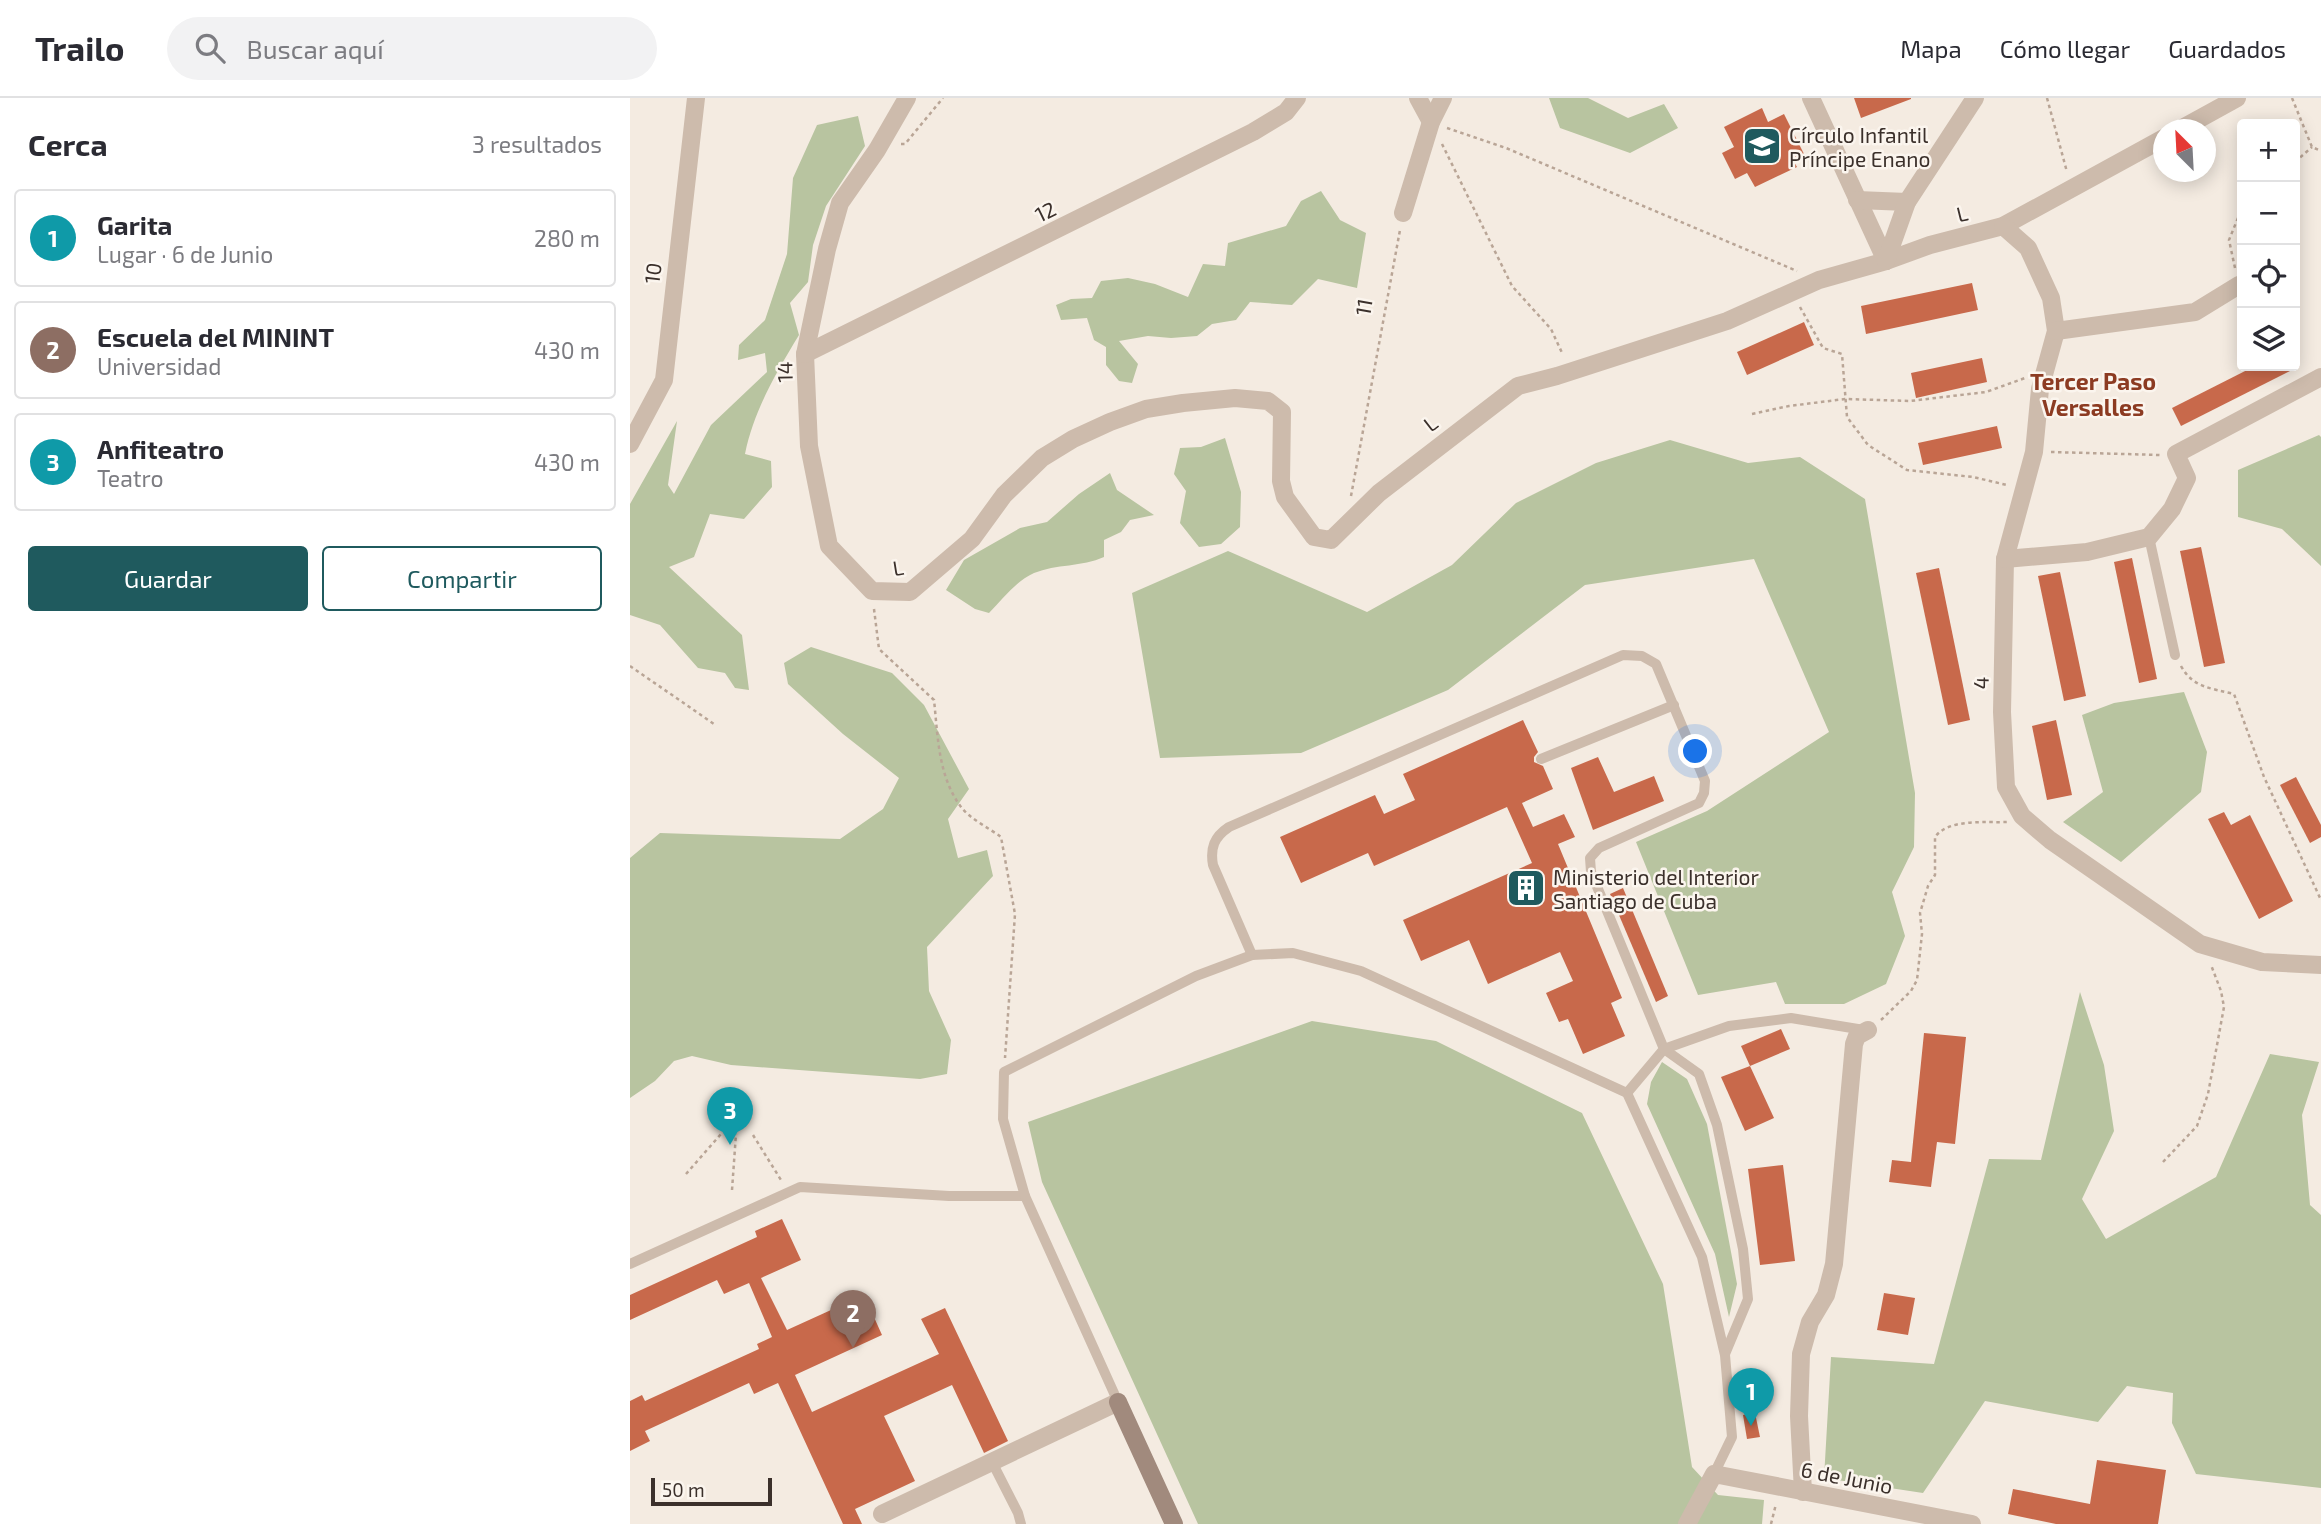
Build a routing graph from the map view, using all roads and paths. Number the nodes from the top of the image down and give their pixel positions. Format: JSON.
{"nodes":[{"id":1,"x":696,"y":98,"type":"edge"},
{"id":2,"x":907,"y":98,"type":"edge"},
{"id":3,"x":943,"y":98,"type":"edge"},
{"id":4,"x":1297,"y":98,"type":"edge"},
{"id":5,"x":1419,"y":98,"type":"edge"},
{"id":6,"x":1443,"y":98,"type":"edge"},
{"id":7,"x":1811,"y":98,"type":"edge"},
{"id":8,"x":1975,"y":98,"type":"edge"},
{"id":9,"x":2047,"y":98,"type":"edge"},
{"id":10,"x":2237,"y":98,"type":"edge"},
{"id":11,"x":2292,"y":98,"type":"edge"},
{"id":12,"x":2199,"y":119,"type":"edge"},
{"id":13,"x":1431,"y":122,"type":"junction"},
{"id":14,"x":2153,"y":144,"type":"edge"},
{"id":15,"x":2312,"y":147,"type":"junction"},
{"id":16,"x":877,"y":150,"type":"junction"},
{"id":17,"x":2321,"y":151,"type":"edge"},
{"id":18,"x":2300,"y":158,"type":"edge"},
{"id":19,"x":2071,"y":189,"type":"junction"},
{"id":20,"x":1857,"y":200,"type":"junction"},
{"id":21,"x":1907,"y":202,"type":"junction"},
{"id":22,"x":1402,"y":213,"type":"joint"},
{"id":23,"x":2237,"y":220,"type":"edge"},
{"id":24,"x":2003,"y":226,"type":"junction"},
{"id":25,"x":1886,"y":261,"type":"junction"},
{"id":26,"x":2237,"y":276,"type":"edge"},
{"id":27,"x":1819,"y":280,"type":"junction"},
{"id":28,"x":2237,"y":286,"type":"edge"},
{"id":29,"x":1790,"y":293,"type":"junction"},
{"id":30,"x":2056,"y":331,"type":"junction"},
{"id":31,"x":805,"y":354,"type":"junction"},
{"id":32,"x":1581,"y":368,"type":"junction"},
{"id":33,"x":2045,"y":371,"type":"junction"},
{"id":34,"x":2321,"y":377,"type":"edge"},
{"id":35,"x":1845,"y":399,"type":"junction"},
{"id":36,"x":1752,"y":414,"type":"dead end"},
{"id":37,"x":630,"y":444,"type":"edge"},
{"id":38,"x":2034,"y":452,"type":"junction"},
{"id":39,"x":2176,"y":454,"type":"junction"},
{"id":40,"x":2022,"y":488,"type":"junction"},
{"id":41,"x":1345,"y":529,"type":"junction"},
{"id":42,"x":2149,"y":537,"type":"junction"},
{"id":43,"x":2005,"y":559,"type":"junction"},
{"id":44,"x":872,"y":591,"type":"junction"},
{"id":45,"x":2175,"y":655,"type":"joint"},
{"id":46,"x":630,"y":666,"type":"edge"},
{"id":47,"x":1674,"y":705,"type":"junction"},
{"id":48,"x":715,"y":724,"type":"dead end"},
{"id":49,"x":1541,"y":759,"type":"dead end"},
{"id":50,"x":2021,"y":816,"type":"junction"},
{"id":51,"x":2321,"y":900,"type":"edge"},
{"id":52,"x":2200,"y":944,"type":"junction"},
{"id":53,"x":1252,"y":956,"type":"junction"},
{"id":54,"x":2321,"y":965,"type":"edge"},
{"id":55,"x":1868,"y":1030,"type":"junction"},
{"id":56,"x":1664,"y":1049,"type":"junction"},
{"id":57,"x":1004,"y":1072,"type":"junction"},
{"id":58,"x":1627,"y":1093,"type":"junction"},
{"id":59,"x":721,"y":1134,"type":"dead end"},
{"id":60,"x":736,"y":1135,"type":"dead end"},
{"id":61,"x":753,"y":1135,"type":"dead end"},
{"id":62,"x":2163,"y":1162,"type":"dead end"},
{"id":63,"x":686,"y":1174,"type":"dead end"},
{"id":64,"x":781,"y":1180,"type":"dead end"},
{"id":65,"x":732,"y":1190,"type":"dead end"},
{"id":66,"x":1025,"y":1196,"type":"junction"},
{"id":67,"x":630,"y":1264,"type":"edge"},
{"id":68,"x":1725,"y":1355,"type":"junction"},
{"id":69,"x":1118,"y":1402,"type":"junction"},
{"id":70,"x":992,"y":1462,"type":"junction"},
{"id":71,"x":1714,"y":1474,"type":"junction"},
{"id":72,"x":1783,"y":1488,"type":"junction"},
{"id":73,"x":1804,"y":1492,"type":"junction"},
{"id":74,"x":882,"y":1514,"type":"dead end"},
{"id":75,"x":1021,"y":1524,"type":"edge"},
{"id":76,"x":1174,"y":1524,"type":"edge"},
{"id":77,"x":1687,"y":1524,"type":"edge"},
{"id":78,"x":1771,"y":1524,"type":"edge"},
{"id":79,"x":1972,"y":1524,"type":"edge"}],
"edges":[{"from":1,"to":37,"type":"street","name":"10"},
{"from":2,"to":16,"type":"street","name":"14"},
{"from":3,"to":16,"type":"path"},
{"from":4,"to":31,"type":"street","name":"12"},
{"from":5,"to":13,"type":"street"},
{"from":6,"to":13,"type":"street"},
{"from":7,"to":20,"type":"street"},
{"from":8,"to":21,"type":"street"},
{"from":9,"to":19,"type":"path"},
{"from":10,"to":12,"type":"street"},
{"from":11,"to":15,"type":"path"},
{"from":13,"to":22,"type":"street"},
{"from":13,"to":27,"type":"path"},
{"from":13,"to":32,"type":"path"},
{"from":14,"to":19,"type":"street","name":"L"},
{"from":15,"to":17,"type":"path"},
{"from":15,"to":18,"type":"path"},
{"from":16,"to":31,"type":"street","name":"14"},
{"from":19,"to":24,"type":"street","name":"L"},
{"from":20,"to":21,"type":"street"},
{"from":20,"to":25,"type":"street"},
{"from":21,"to":25,"type":"street"},
{"from":22,"to":41,"type":"path","name":"11"},
{"from":23,"to":26,"type":"path"},
{"from":24,"to":25,"type":"street","name":"L"},
{"from":24,"to":30,"type":"street","name":"4"},
{"from":25,"to":27,"type":"street","name":"L"},
{"from":27,"to":29,"type":"street","name":"L"},
{"from":28,"to":30,"type":"street"},
{"from":29,"to":32,"type":"street","name":"L"},
{"from":29,"to":35,"type":"path"},
{"from":30,"to":33,"type":"street","name":"4"},
{"from":31,"to":44,"type":"street","name":"14"},
{"from":32,"to":41,"type":"street","name":"L"},
{"from":33,"to":35,"type":"path"},
{"from":33,"to":38,"type":"street","name":"4"},
{"from":34,"to":39,"type":"street"},
{"from":35,"to":36,"type":"path"},
{"from":35,"to":40,"type":"path"},
{"from":38,"to":39,"type":"path"},
{"from":38,"to":40,"type":"street","name":"4"},
{"from":39,"to":42,"type":"street"},
{"from":40,"to":43,"type":"street","name":"4"},
{"from":41,"to":44,"type":"street","name":"L"},
{"from":42,"to":43,"type":"street"},
{"from":42,"to":45,"type":"lane"},
{"from":43,"to":50,"type":"street","name":"4"},
{"from":44,"to":57,"type":"path"},
{"from":45,"to":51,"type":"path"},
{"from":46,"to":48,"type":"path"},
{"from":47,"to":49,"type":"lane"},
{"from":47,"to":53,"type":"lane"},
{"from":47,"to":56,"type":"lane"},
{"from":50,"to":52,"type":"street","name":"4"},
{"from":50,"to":55,"type":"path"},
{"from":52,"to":54,"type":"street","name":"4"},
{"from":52,"to":62,"type":"path"},
{"from":53,"to":57,"type":"lane"},
{"from":53,"to":58,"type":"lane"},
{"from":55,"to":56,"type":"lane"},
{"from":55,"to":73,"type":"street"},
{"from":56,"to":58,"type":"lane"},
{"from":56,"to":68,"type":"lane"},
{"from":57,"to":66,"type":"lane"},
{"from":58,"to":68,"type":"lane"},
{"from":59,"to":63,"type":"path"},
{"from":60,"to":65,"type":"path"},
{"from":61,"to":64,"type":"path"},
{"from":66,"to":67,"type":"lane"},
{"from":66,"to":69,"type":"lane"},
{"from":68,"to":71,"type":"lane"},
{"from":69,"to":70,"type":"street"},
{"from":69,"to":76,"type":"street"},
{"from":70,"to":74,"type":"street"},
{"from":70,"to":75,"type":"lane"},
{"from":71,"to":72,"type":"street","name":"6 de Junio"},
{"from":71,"to":77,"type":"street"},
{"from":72,"to":73,"type":"street","name":"6 de Junio"},
{"from":72,"to":78,"type":"path"},
{"from":73,"to":79,"type":"street","name":"6 de Junio"}]}
